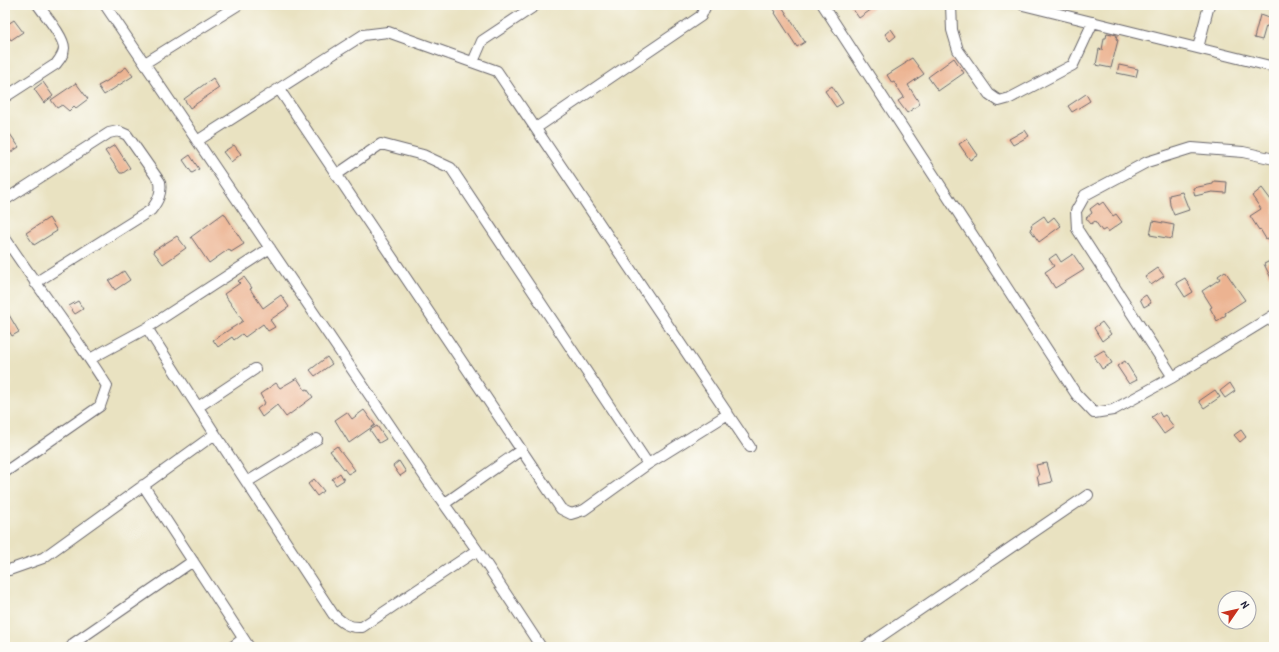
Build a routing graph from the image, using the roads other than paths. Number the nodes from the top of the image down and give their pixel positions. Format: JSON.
{"nodes":[{"id":1,"x":38,"y":5,"type":"edge"},
{"id":2,"x":105,"y":5,"type":"edge"},
{"id":3,"x":238,"y":5,"type":"edge"},
{"id":4,"x":536,"y":5,"type":"edge"},
{"id":5,"x":706,"y":5,"type":"edge"},
{"id":6,"x":823,"y":5,"type":"edge"},
{"id":7,"x":951,"y":5,"type":"edge"},
{"id":8,"x":1024,"y":5,"type":"edge"},
{"id":9,"x":1209,"y":5,"type":"edge"},
{"id":10,"x":1093,"y":22,"type":"junction"},
{"id":11,"x":1198,"y":48,"type":"junction"},
{"id":12,"x":473,"y":62,"type":"junction"},
{"id":13,"x":145,"y":63,"type":"junction"},
{"id":14,"x":1274,"y":66,"type":"edge"},
{"id":15,"x":279,"y":89,"type":"junction"},
{"id":16,"x":5,"y":97,"type":"edge"},
{"id":17,"x":536,"y":128,"type":"junction"},
{"id":18,"x":197,"y":141,"type":"junction"},
{"id":19,"x":1274,"y":159,"type":"edge"},
{"id":20,"x":336,"y":175,"type":"junction"},
{"id":21,"x":5,"y":200,"type":"edge"},
{"id":22,"x":5,"y":238,"type":"edge"},
{"id":23,"x":270,"y":248,"type":"junction"},
{"id":24,"x":35,"y":283,"type":"junction"},
{"id":25,"x":1274,"y":315,"type":"edge"},
{"id":26,"x":147,"y":328,"type":"junction"},
{"id":27,"x":90,"y":359,"type":"junction"},
{"id":28,"x":255,"y":369,"type":"dead end"},
{"id":29,"x":1173,"y":377,"type":"junction"},
{"id":30,"x":198,"y":407,"type":"junction"},
{"id":31,"x":728,"y":414,"type":"junction"},
{"id":32,"x":215,"y":434,"type":"junction"},
{"id":33,"x":317,"y":439,"type":"dead end"},
{"id":34,"x":750,"y":447,"type":"dead end"},
{"id":35,"x":521,"y":450,"type":"junction"},
{"id":36,"x":648,"y":464,"type":"junction"},
{"id":37,"x":5,"y":472,"type":"edge"},
{"id":38,"x":247,"y":482,"type":"junction"},
{"id":39,"x":143,"y":485,"type":"junction"},
{"id":40,"x":1088,"y":495,"type":"dead end"},
{"id":41,"x":444,"y":504,"type":"junction"},
{"id":42,"x":477,"y":550,"type":"junction"},
{"id":43,"x":193,"y":561,"type":"junction"},
{"id":44,"x":5,"y":570,"type":"edge"},
{"id":45,"x":246,"y":643,"type":"edge"},
{"id":46,"x":869,"y":646,"type":"edge"},
{"id":47,"x":70,"y":647,"type":"edge"},
{"id":48,"x":232,"y":647,"type":"edge"},
{"id":49,"x":542,"y":647,"type":"edge"}],
"edges":[{"from":1,"to":16,"type":"street"},
{"from":2,"to":13,"type":"street"},
{"from":3,"to":13,"type":"street"},
{"from":4,"to":12,"type":"street"},
{"from":5,"to":17,"type":"street"},
{"from":6,"to":29,"type":"street"},
{"from":7,"to":10,"type":"street"},
{"from":8,"to":10,"type":"street"},
{"from":9,"to":11,"type":"street"},
{"from":10,"to":11,"type":"street"},
{"from":11,"to":14,"type":"street"},
{"from":12,"to":15,"type":"street"},
{"from":12,"to":17,"type":"street"},
{"from":13,"to":18,"type":"street"},
{"from":15,"to":18,"type":"street"},
{"from":15,"to":20,"type":"street"},
{"from":17,"to":31,"type":"street"},
{"from":18,"to":23,"type":"street"},
{"from":19,"to":29,"type":"street"},
{"from":20,"to":35,"type":"street"},
{"from":20,"to":36,"type":"street"},
{"from":21,"to":24,"type":"street"},
{"from":22,"to":24,"type":"street"},
{"from":23,"to":26,"type":"street"},
{"from":23,"to":41,"type":"street"},
{"from":24,"to":27,"type":"street"},
{"from":25,"to":29,"type":"street"},
{"from":26,"to":27,"type":"street"},
{"from":26,"to":30,"type":"street"},
{"from":27,"to":37,"type":"street"},
{"from":28,"to":30,"type":"street"},
{"from":30,"to":32,"type":"street"},
{"from":31,"to":34,"type":"street"},
{"from":31,"to":36,"type":"street"},
{"from":32,"to":38,"type":"street"},
{"from":32,"to":39,"type":"street"},
{"from":33,"to":38,"type":"street"},
{"from":35,"to":36,"type":"street"},
{"from":35,"to":41,"type":"street"},
{"from":38,"to":42,"type":"street"},
{"from":39,"to":43,"type":"street"},
{"from":39,"to":44,"type":"street"},
{"from":40,"to":46,"type":"street"},
{"from":41,"to":42,"type":"street"},
{"from":42,"to":49,"type":"street"},
{"from":43,"to":45,"type":"street"},
{"from":43,"to":47,"type":"street"},
{"from":45,"to":48,"type":"street"}]}
